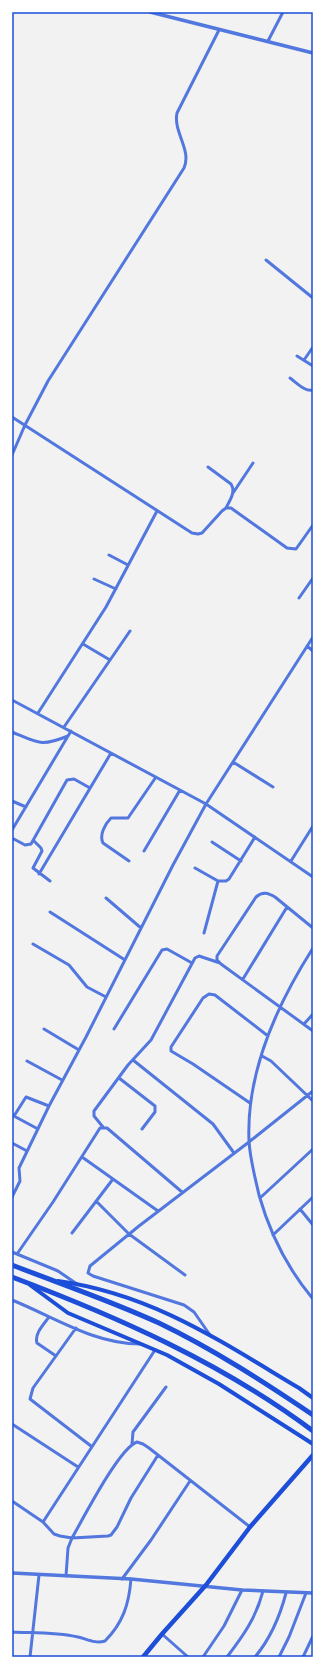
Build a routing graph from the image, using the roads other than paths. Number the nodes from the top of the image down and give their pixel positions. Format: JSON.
{"nodes":[{"id":1,"x":150,"y":12,"type":"edge"},
{"id":2,"x":283,"y":12,"type":"edge"},
{"id":3,"x":219,"y":30,"type":"junction"},
{"id":4,"x":268,"y":41,"type":"junction"},
{"id":5,"x":313,"y":53,"type":"edge"},
{"id":6,"x":266,"y":260,"type":"dead end"},
{"id":7,"x":313,"y":298,"type":"edge"},
{"id":8,"x":313,"y":347,"type":"edge"},
{"id":9,"x":297,"y":356,"type":"dead end"},
{"id":10,"x":304,"y":360,"type":"junction"},
{"id":11,"x":313,"y":366,"type":"edge"},
{"id":12,"x":290,"y":378,"type":"dead end"},
{"id":13,"x":313,"y":390,"type":"edge"},
{"id":14,"x":12,"y":417,"type":"edge"},
{"id":15,"x":25,"y":425,"type":"junction"},
{"id":16,"x":12,"y":455,"type":"edge"},
{"id":17,"x":253,"y":463,"type":"dead end"},
{"id":18,"x":208,"y":467,"type":"dead end"},
{"id":19,"x":233,"y":493,"type":"junction"},
{"id":20,"x":226,"y":508,"type":"junction"},
{"id":21,"x":157,"y":511,"type":"junction"},
{"id":22,"x":313,"y":525,"type":"edge"},
{"id":23,"x":109,"y":555,"type":"dead end"},
{"id":24,"x":128,"y":565,"type":"junction"},
{"id":25,"x":313,"y":578,"type":"edge"},
{"id":26,"x":94,"y":579,"type":"dead end"},
{"id":27,"x":116,"y":589,"type":"junction"},
{"id":28,"x":299,"y":598,"type":"dead end"},
{"id":29,"x":130,"y":630,"type":"dead end"},
{"id":30,"x":313,"y":637,"type":"edge"},
{"id":31,"x":83,"y":644,"type":"junction"},
{"id":32,"x":307,"y":646,"type":"junction"},
{"id":33,"x":313,"y":650,"type":"edge"},
{"id":34,"x":110,"y":660,"type":"junction"},
{"id":35,"x":12,"y":700,"type":"edge"},
{"id":36,"x":38,"y":713,"type":"junction"},
{"id":37,"x":64,"y":727,"type":"junction"},
{"id":38,"x":71,"y":731,"type":"junction"},
{"id":39,"x":12,"y":732,"type":"edge"},
{"id":40,"x":68,"y":736,"type":"junction"},
{"id":41,"x":111,"y":753,"type":"junction"},
{"id":42,"x":233,"y":762,"type":"junction"},
{"id":43,"x":156,"y":777,"type":"junction"},
{"id":44,"x":273,"y":787,"type":"dead end"},
{"id":45,"x":90,"y":788,"type":"junction"},
{"id":46,"x":180,"y":790,"type":"junction"},
{"id":47,"x":12,"y":801,"type":"edge"},
{"id":48,"x":206,"y":804,"type":"junction"},
{"id":49,"x":26,"y":807,"type":"junction"},
{"id":50,"x":313,"y":826,"type":"edge"},
{"id":51,"x":12,"y":830,"type":"edge"},
{"id":52,"x":256,"y":837,"type":"junction"},
{"id":53,"x":12,"y":838,"type":"edge"},
{"id":54,"x":34,"y":841,"type":"junction"},
{"id":55,"x":212,"y":842,"type":"dead end"},
{"id":56,"x":144,"y":851,"type":"dead end"},
{"id":57,"x":129,"y":861,"type":"dead end"},
{"id":58,"x":241,"y":861,"type":"junction"},
{"id":59,"x":291,"y":861,"type":"junction"},
{"id":60,"x":195,"y":868,"type":"dead end"},
{"id":61,"x":39,"y":874,"type":"junction"},
{"id":62,"x":313,"y":877,"type":"edge"},
{"id":63,"x":50,"y":881,"type":"dead end"},
{"id":64,"x":218,"y":881,"type":"junction"},
{"id":65,"x":106,"y":898,"type":"dead end"},
{"id":66,"x":286,"y":907,"type":"junction"},
{"id":67,"x":50,"y":912,"type":"dead end"},
{"id":68,"x":141,"y":928,"type":"junction"},
{"id":69,"x":313,"y":928,"type":"edge"},
{"id":70,"x":204,"y":933,"type":"dead end"},
{"id":71,"x":33,"y":944,"type":"dead end"},
{"id":72,"x":313,"y":948,"type":"edge"},
{"id":73,"x":125,"y":960,"type":"junction"},
{"id":74,"x":192,"y":963,"type":"junction"},
{"id":75,"x":221,"y":964,"type":"junction"},
{"id":76,"x":243,"y":979,"type":"junction"},
{"id":77,"x":106,"y":998,"type":"junction"},
{"id":78,"x":281,"y":1007,"type":"junction"},
{"id":79,"x":313,"y":1014,"type":"edge"},
{"id":80,"x":304,"y":1024,"type":"junction"},
{"id":81,"x":114,"y":1029,"type":"dead end"},
{"id":82,"x":44,"y":1030,"type":"dead end"},
{"id":83,"x":313,"y":1031,"type":"edge"},
{"id":84,"x":268,"y":1036,"type":"junction"},
{"id":85,"x":79,"y":1050,"type":"junction"},
{"id":86,"x":262,"y":1056,"type":"junction"},
{"id":87,"x":27,"y":1060,"type":"dead end"},
{"id":88,"x":133,"y":1060,"type":"junction"},
{"id":89,"x":119,"y":1078,"type":"junction"},
{"id":90,"x":62,"y":1080,"type":"junction"},
{"id":91,"x":313,"y":1091,"type":"edge"},
{"id":92,"x":307,"y":1096,"type":"junction"},
{"id":93,"x":313,"y":1101,"type":"edge"},
{"id":94,"x":250,"y":1104,"type":"junction"},
{"id":95,"x":49,"y":1106,"type":"junction"},
{"id":96,"x":13,"y":1116,"type":"edge"},
{"id":97,"x":103,"y":1127,"type":"junction"},
{"id":98,"x":38,"y":1129,"type":"junction"},
{"id":99,"x":142,"y":1129,"type":"dead end"},
{"id":100,"x":249,"y":1142,"type":"junction"},
{"id":101,"x":12,"y":1143,"type":"edge"},
{"id":102,"x":313,"y":1149,"type":"edge"},
{"id":103,"x":27,"y":1151,"type":"junction"},
{"id":104,"x":234,"y":1153,"type":"junction"},
{"id":105,"x":82,"y":1157,"type":"junction"},
{"id":106,"x":113,"y":1179,"type":"junction"},
{"id":107,"x":182,"y":1192,"type":"junction"},
{"id":108,"x":313,"y":1196,"type":"edge"},
{"id":109,"x":12,"y":1197,"type":"edge"},
{"id":110,"x":260,"y":1198,"type":"junction"},
{"id":111,"x":96,"y":1201,"type":"junction"},
{"id":112,"x":300,"y":1209,"type":"junction"},
{"id":113,"x":158,"y":1212,"type":"junction"},
{"id":114,"x":313,"y":1225,"type":"edge"},
{"id":115,"x":72,"y":1233,"type":"dead end"},
{"id":116,"x":130,"y":1234,"type":"junction"},
{"id":117,"x":273,"y":1235,"type":"junction"},
{"id":118,"x":12,"y":1252,"type":"edge"},
{"id":119,"x":17,"y":1254,"type":"junction"},
{"id":120,"x":12,"y":1265,"type":"edge"},
{"id":121,"x":185,"y":1275,"type":"dead end"},
{"id":122,"x":12,"y":1277,"type":"edge"},
{"id":123,"x":51,"y":1280,"type":"junction"},
{"id":124,"x":24,"y":1281,"type":"junction"},
{"id":125,"x":77,"y":1284,"type":"junction"},
{"id":126,"x":313,"y":1299,"type":"edge"},
{"id":127,"x":12,"y":1300,"type":"edge"},
{"id":128,"x":49,"y":1317,"type":"junction"},
{"id":129,"x":76,"y":1328,"type":"junction"},
{"id":130,"x":210,"y":1335,"type":"junction"},
{"id":131,"x":141,"y":1344,"type":"junction"},
{"id":132,"x":154,"y":1350,"type":"junction"},
{"id":133,"x":56,"y":1356,"type":"junction"},
{"id":134,"x":166,"y":1387,"type":"dead end"},
{"id":135,"x":313,"y":1398,"type":"edge"},
{"id":136,"x":313,"y":1415,"type":"edge"},
{"id":137,"x":12,"y":1424,"type":"edge"},
{"id":138,"x":313,"y":1431,"type":"edge"},
{"id":139,"x":132,"y":1444,"type":"junction"},
{"id":140,"x":313,"y":1444,"type":"edge"},
{"id":141,"x":91,"y":1446,"type":"junction"},
{"id":142,"x":158,"y":1455,"type":"junction"},
{"id":143,"x":313,"y":1455,"type":"edge"},
{"id":144,"x":78,"y":1467,"type":"junction"},
{"id":145,"x":190,"y":1481,"type":"junction"},
{"id":146,"x":12,"y":1500,"type":"edge"},
{"id":147,"x":43,"y":1522,"type":"junction"},
{"id":148,"x":250,"y":1527,"type":"junction"},
{"id":149,"x":72,"y":1538,"type":"junction"},
{"id":150,"x":12,"y":1573,"type":"edge"},
{"id":151,"x":39,"y":1575,"type":"junction"},
{"id":152,"x":66,"y":1576,"type":"junction"},
{"id":153,"x":122,"y":1579,"type":"junction"},
{"id":154,"x":131,"y":1579,"type":"junction"},
{"id":155,"x":206,"y":1585,"type":"junction"},
{"id":156,"x":242,"y":1590,"type":"junction"},
{"id":157,"x":263,"y":1591,"type":"junction"},
{"id":158,"x":286,"y":1593,"type":"junction"},
{"id":159,"x":306,"y":1593,"type":"junction"},
{"id":160,"x":313,"y":1594,"type":"edge"},
{"id":161,"x":12,"y":1632,"type":"edge"},
{"id":162,"x":33,"y":1633,"type":"junction"},
{"id":163,"x":162,"y":1634,"type":"junction"},
{"id":164,"x":313,"y":1636,"type":"edge"},
{"id":165,"x":30,"y":1657,"type":"edge"},
{"id":166,"x":143,"y":1657,"type":"edge"},
{"id":167,"x":188,"y":1657,"type":"edge"},
{"id":168,"x":202,"y":1657,"type":"edge"},
{"id":169,"x":227,"y":1657,"type":"edge"},
{"id":170,"x":255,"y":1657,"type":"edge"},
{"id":171,"x":279,"y":1657,"type":"edge"},
{"id":172,"x":303,"y":1657,"type":"edge"}],
"edges":[{"from":1,"to":3,"type":"street"},
{"from":2,"to":4,"type":"street"},
{"from":3,"to":4,"type":"street"},
{"from":3,"to":15,"type":"street"},
{"from":4,"to":5,"type":"street"},
{"from":6,"to":7,"type":"street"},
{"from":8,"to":10,"type":"street"},
{"from":9,"to":10,"type":"street"},
{"from":10,"to":11,"type":"street"},
{"from":12,"to":13,"type":"street"},
{"from":14,"to":15,"type":"street"},
{"from":15,"to":16,"type":"street"},
{"from":15,"to":21,"type":"street"},
{"from":17,"to":19,"type":"street"},
{"from":18,"to":19,"type":"street"},
{"from":19,"to":20,"type":"street"},
{"from":20,"to":21,"type":"street"},
{"from":20,"to":22,"type":"street"},
{"from":21,"to":24,"type":"street"},
{"from":23,"to":24,"type":"street"},
{"from":24,"to":27,"type":"street"},
{"from":25,"to":28,"type":"street"},
{"from":26,"to":27,"type":"street"},
{"from":27,"to":31,"type":"street"},
{"from":29,"to":34,"type":"street"},
{"from":30,"to":32,"type":"street"},
{"from":31,"to":34,"type":"street"},
{"from":31,"to":36,"type":"street"},
{"from":32,"to":33,"type":"street"},
{"from":32,"to":42,"type":"street"},
{"from":34,"to":37,"type":"street"},
{"from":35,"to":36,"type":"street"},
{"from":36,"to":37,"type":"street"},
{"from":37,"to":38,"type":"street"},
{"from":38,"to":40,"type":"street"},
{"from":38,"to":41,"type":"street"},
{"from":39,"to":40,"type":"street"},
{"from":40,"to":49,"type":"street"},
{"from":41,"to":43,"type":"street"},
{"from":41,"to":45,"type":"street"},
{"from":42,"to":44,"type":"street"},
{"from":42,"to":48,"type":"street"},
{"from":43,"to":46,"type":"street"},
{"from":43,"to":57,"type":"street"},
{"from":45,"to":54,"type":"street"},
{"from":45,"to":61,"type":"street"},
{"from":46,"to":48,"type":"street"},
{"from":46,"to":56,"type":"street"},
{"from":47,"to":49,"type":"street"},
{"from":48,"to":52,"type":"street"},
{"from":48,"to":68,"type":"street"},
{"from":49,"to":51,"type":"street"},
{"from":50,"to":59,"type":"street"},
{"from":52,"to":58,"type":"street"},
{"from":52,"to":59,"type":"street"},
{"from":53,"to":54,"type":"street"},
{"from":54,"to":61,"type":"street"},
{"from":55,"to":58,"type":"street"},
{"from":58,"to":64,"type":"street"},
{"from":59,"to":62,"type":"street"},
{"from":60,"to":64,"type":"street"},
{"from":61,"to":63,"type":"street"},
{"from":64,"to":70,"type":"street"},
{"from":65,"to":68,"type":"street"},
{"from":66,"to":69,"type":"street"},
{"from":66,"to":75,"type":"street"},
{"from":66,"to":76,"type":"street"},
{"from":67,"to":73,"type":"street"},
{"from":68,"to":73,"type":"street"},
{"from":71,"to":77,"type":"street"},
{"from":72,"to":78,"type":"street"},
{"from":73,"to":77,"type":"street"},
{"from":74,"to":75,"type":"street"},
{"from":74,"to":81,"type":"street"},
{"from":74,"to":88,"type":"street"},
{"from":75,"to":76,"type":"street"},
{"from":76,"to":78,"type":"street"},
{"from":77,"to":85,"type":"street"},
{"from":78,"to":80,"type":"street"},
{"from":78,"to":84,"type":"street"},
{"from":79,"to":80,"type":"street"},
{"from":80,"to":83,"type":"street"},
{"from":82,"to":85,"type":"street"},
{"from":84,"to":86,"type":"street"},
{"from":84,"to":94,"type":"street"},
{"from":85,"to":90,"type":"street"},
{"from":86,"to":92,"type":"street"},
{"from":86,"to":94,"type":"street"},
{"from":87,"to":90,"type":"street"},
{"from":88,"to":89,"type":"street"},
{"from":88,"to":104,"type":"street"},
{"from":89,"to":97,"type":"street"},
{"from":89,"to":99,"type":"street"},
{"from":90,"to":95,"type":"street"},
{"from":91,"to":92,"type":"street"},
{"from":92,"to":93,"type":"street"},
{"from":92,"to":100,"type":"street"},
{"from":94,"to":100,"type":"street"},
{"from":95,"to":96,"type":"street"},
{"from":95,"to":98,"type":"street"},
{"from":96,"to":98,"type":"street"},
{"from":97,"to":105,"type":"street"},
{"from":97,"to":107,"type":"street"},
{"from":98,"to":103,"type":"street"},
{"from":100,"to":104,"type":"street"},
{"from":100,"to":110,"type":"street"},
{"from":101,"to":103,"type":"street"},
{"from":102,"to":110,"type":"street"},
{"from":103,"to":109,"type":"street"},
{"from":104,"to":107,"type":"street"},
{"from":105,"to":106,"type":"street"},
{"from":105,"to":119,"type":"street"},
{"from":106,"to":111,"type":"street"},
{"from":106,"to":113,"type":"street"},
{"from":107,"to":113,"type":"street"},
{"from":108,"to":112,"type":"street"},
{"from":110,"to":117,"type":"street"},
{"from":111,"to":115,"type":"street"},
{"from":111,"to":116,"type":"street"},
{"from":112,"to":114,"type":"street"},
{"from":112,"to":117,"type":"street"},
{"from":113,"to":116,"type":"street"},
{"from":116,"to":121,"type":"street"},
{"from":116,"to":130,"type":"street"},
{"from":117,"to":126,"type":"street"},
{"from":118,"to":119,"type":"street"},
{"from":119,"to":125,"type":"street"},
{"from":120,"to":123,"type":"highway"},
{"from":122,"to":124,"type":"highway"},
{"from":123,"to":125,"type":"main road"},
{"from":123,"to":136,"type":"highway"},
{"from":124,"to":131,"type":"main road"},
{"from":124,"to":138,"type":"highway"},
{"from":125,"to":130,"type":"main road"},
{"from":127,"to":128,"type":"street"},
{"from":128,"to":129,"type":"street"},
{"from":128,"to":133,"type":"street"},
{"from":129,"to":131,"type":"street"},
{"from":129,"to":133,"type":"street"},
{"from":130,"to":135,"type":"main road"},
{"from":131,"to":132,"type":"main road"},
{"from":132,"to":140,"type":"main road"},
{"from":132,"to":141,"type":"street"},
{"from":133,"to":141,"type":"street"},
{"from":134,"to":139,"type":"street"},
{"from":137,"to":144,"type":"street"},
{"from":139,"to":142,"type":"street"},
{"from":139,"to":149,"type":"street"},
{"from":141,"to":144,"type":"street"},
{"from":142,"to":145,"type":"street"},
{"from":142,"to":149,"type":"street"},
{"from":143,"to":148,"type":"main road"},
{"from":144,"to":147,"type":"street"},
{"from":145,"to":148,"type":"street"},
{"from":145,"to":153,"type":"street"},
{"from":146,"to":147,"type":"street"},
{"from":147,"to":149,"type":"street"},
{"from":148,"to":155,"type":"main road"},
{"from":149,"to":152,"type":"street"},
{"from":150,"to":151,"type":"street"},
{"from":151,"to":152,"type":"street"},
{"from":151,"to":162,"type":"street"},
{"from":152,"to":153,"type":"street"},
{"from":153,"to":154,"type":"street"},
{"from":154,"to":155,"type":"street"},
{"from":154,"to":162,"type":"street"},
{"from":155,"to":156,"type":"street"},
{"from":155,"to":163,"type":"main road"},
{"from":156,"to":157,"type":"street"},
{"from":156,"to":168,"type":"street"},
{"from":157,"to":158,"type":"street"},
{"from":157,"to":169,"type":"street"},
{"from":158,"to":159,"type":"street"},
{"from":158,"to":170,"type":"street"},
{"from":159,"to":160,"type":"street"},
{"from":159,"to":171,"type":"street"},
{"from":161,"to":162,"type":"street"},
{"from":162,"to":165,"type":"street"},
{"from":163,"to":166,"type":"main road"},
{"from":163,"to":167,"type":"street"},
{"from":164,"to":172,"type":"street"}]}
